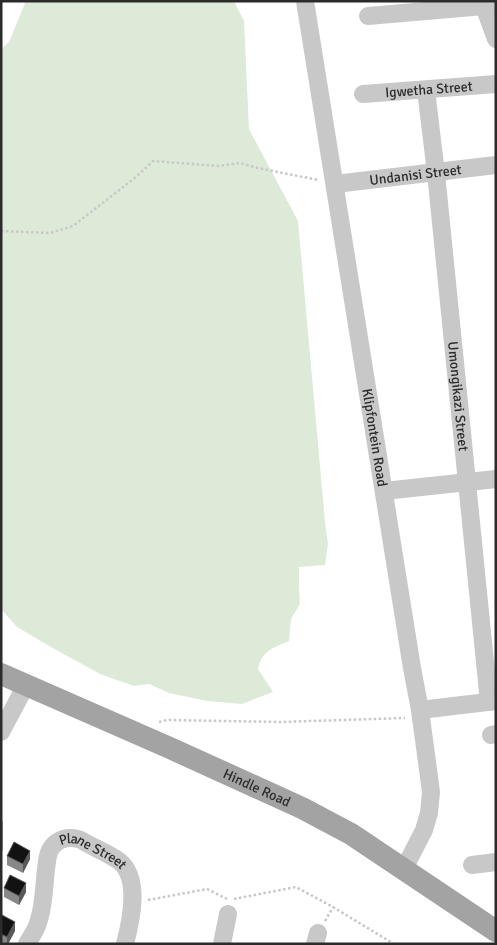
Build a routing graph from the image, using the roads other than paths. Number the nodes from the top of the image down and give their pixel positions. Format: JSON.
{"nodes":[{"id":1,"x":305,"y":1,"type":"edge"},
{"id":2,"x":487,"y":4,"type":"edge"},
{"id":3,"x":368,"y":16,"type":"dead end"},
{"id":4,"x":496,"y":39,"type":"edge"},
{"id":5,"x":496,"y":84,"type":"edge"},
{"id":6,"x":426,"y":90,"type":"junction"},
{"id":7,"x":363,"y":94,"type":"dead end"},
{"id":8,"x":496,"y":165,"type":"edge"},
{"id":9,"x":436,"y":173,"type":"junction"},
{"id":10,"x":335,"y":184,"type":"junction"},
{"id":11,"x":496,"y":479,"type":"edge"},
{"id":12,"x":468,"y":482,"type":"junction"},
{"id":13,"x":384,"y":490,"type":"junction"},
{"id":14,"x":1,"y":674,"type":"edge"},
{"id":15,"x":26,"y":685,"type":"junction"},
{"id":16,"x":492,"y":702,"type":"edge"},
{"id":17,"x":415,"y":714,"type":"junction"},
{"id":18,"x":1,"y":732,"type":"edge"},
{"id":19,"x":496,"y":862,"type":"edge"},
{"id":20,"x":472,"y":865,"type":"dead end"},
{"id":21,"x":404,"y":869,"type":"junction"},
{"id":22,"x":228,"y":914,"type":"dead end"},
{"id":23,"x":496,"y":931,"type":"edge"},
{"id":24,"x":27,"y":944,"type":"edge"},
{"id":25,"x":125,"y":944,"type":"edge"},
{"id":26,"x":222,"y":944,"type":"edge"}],
"edges":[{"from":1,"to":10,"type":"street","name":"Klipfontein Road"},
{"from":2,"to":3,"type":"street"},
{"from":2,"to":4,"type":"street"},
{"from":5,"to":6,"type":"street","name":"Igwetha Street"},
{"from":6,"to":7,"type":"street","name":"Igwetha Street"},
{"from":6,"to":9,"type":"street","name":"Umongikazi Street"},
{"from":8,"to":9,"type":"street","name":"Undanisi Street"},
{"from":9,"to":10,"type":"street","name":"Undanisi Street"},
{"from":9,"to":12,"type":"street","name":"Umongikazi Street"},
{"from":10,"to":13,"type":"street","name":"Klipfontein Road"},
{"from":11,"to":12,"type":"street"},
{"from":12,"to":13,"type":"street"},
{"from":12,"to":16,"type":"street","name":"Umongikazi Street"},
{"from":13,"to":17,"type":"street","name":"Klipfontein Road"},
{"from":14,"to":15,"type":"main road","name":"Hindle Road"},
{"from":15,"to":18,"type":"street"},
{"from":15,"to":21,"type":"main road","name":"Hindle Road"},
{"from":16,"to":17,"type":"street"},
{"from":17,"to":21,"type":"street","name":"Klipfontein Road"},
{"from":19,"to":20,"type":"street"},
{"from":21,"to":23,"type":"main road","name":"Hindle Road"},
{"from":22,"to":26,"type":"street"},
{"from":24,"to":25,"type":"street","name":"Plane Street"}]}
